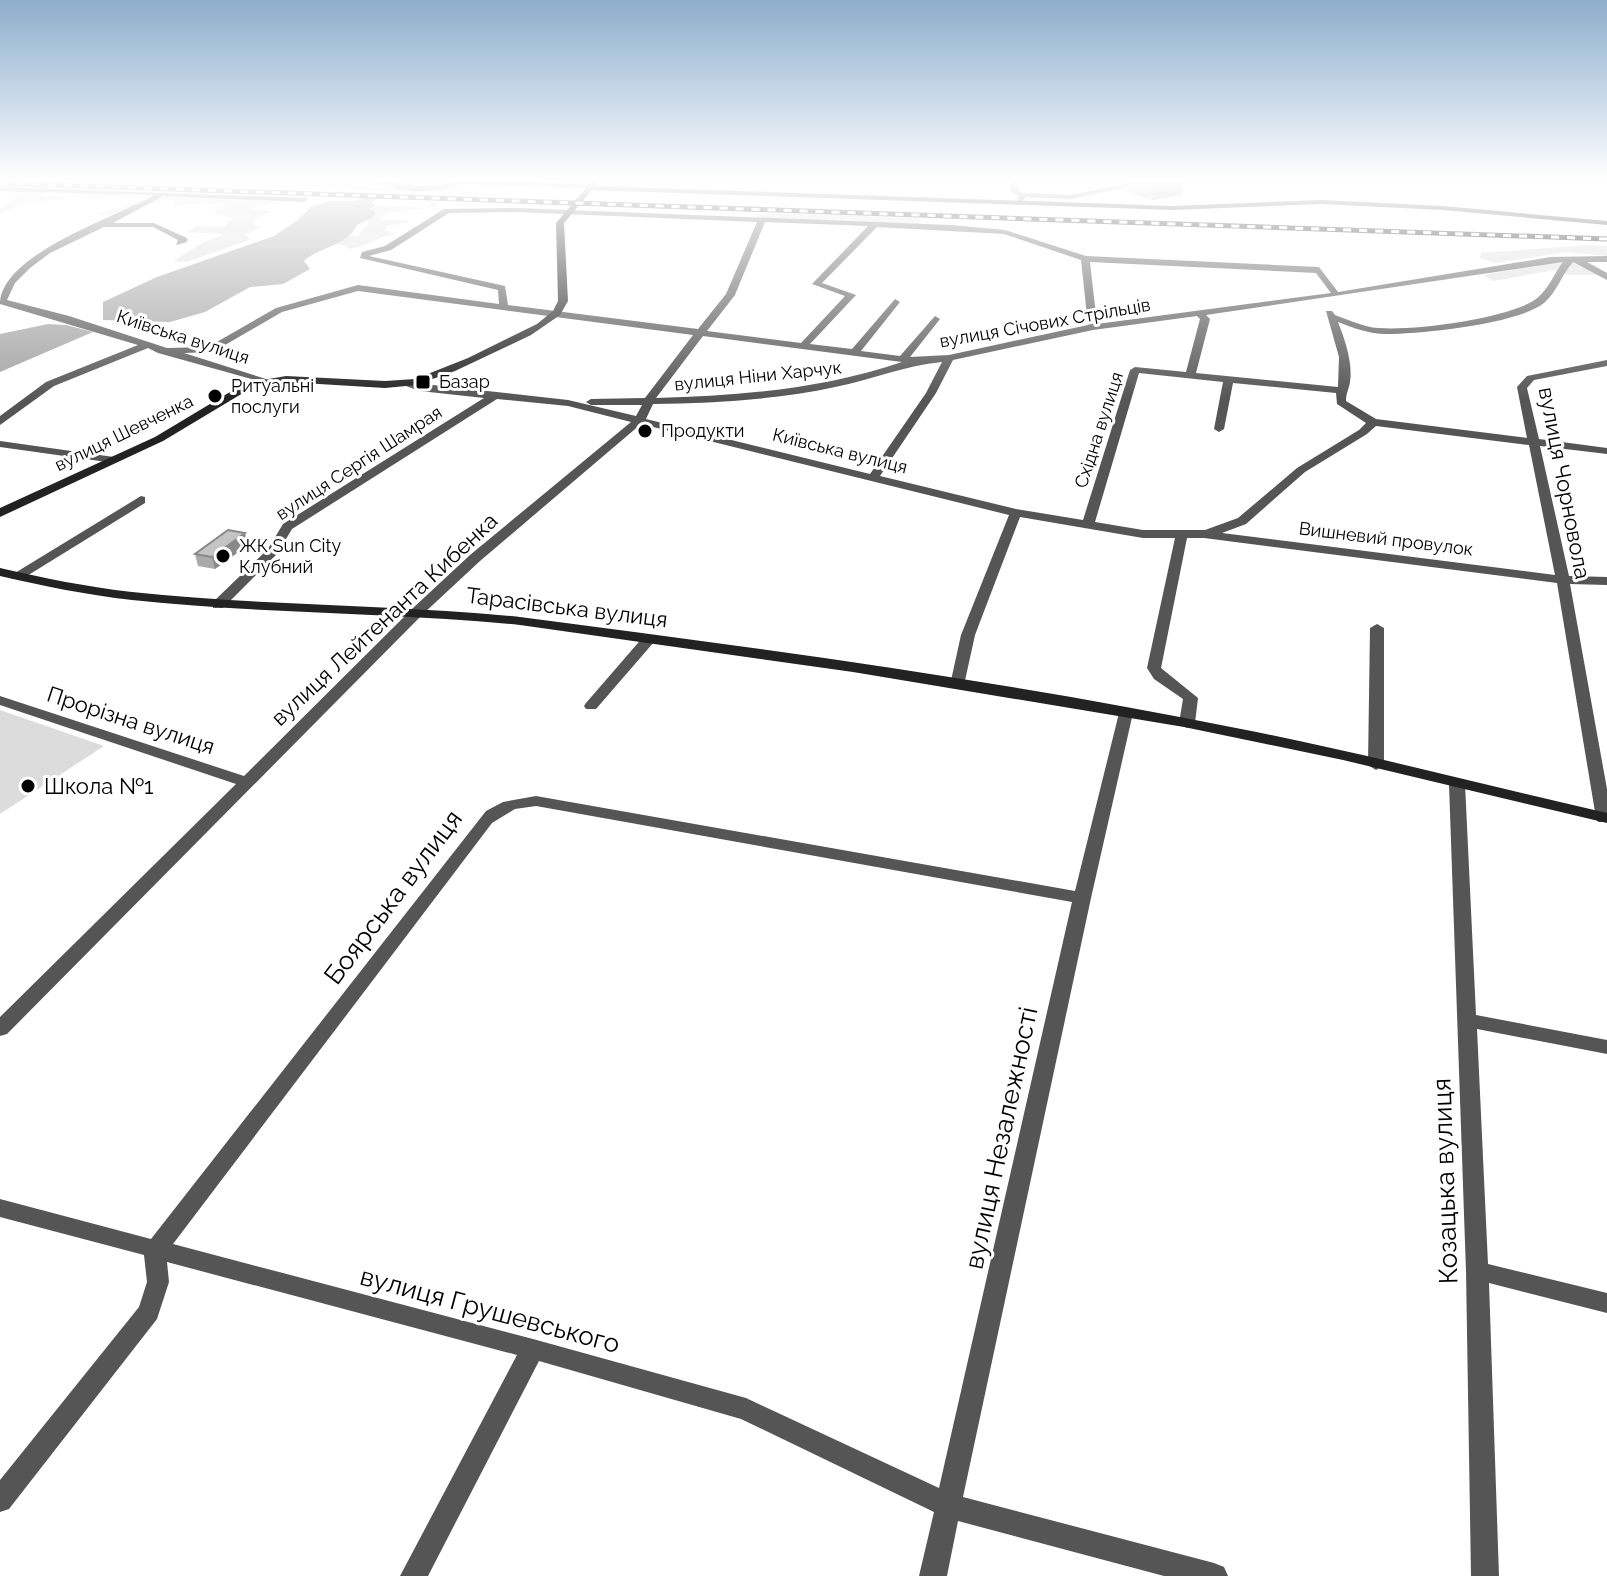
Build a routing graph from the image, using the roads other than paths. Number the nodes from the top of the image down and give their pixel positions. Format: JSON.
{"nodes":[{"id":1,"x":49,"y":254,"type":"edge"},
{"id":2,"x":367,"y":254,"type":"edge"},
{"id":3,"x":561,"y":254,"type":"edge"},
{"id":4,"x":747,"y":254,"type":"edge"},
{"id":5,"x":846,"y":254,"type":"edge"},
{"id":6,"x":1069,"y":254,"type":"edge"},
{"id":7,"x":1572,"y":258,"type":"junction"},
{"id":8,"x":1085,"y":259,"type":"junction"},
{"id":9,"x":1607,"y":259,"type":"edge"},
{"id":10,"x":1607,"y":277,"type":"edge"},
{"id":11,"x":1334,"y":291,"type":"dead end"},
{"id":12,"x":1321,"y":297,"type":"junction"},
{"id":13,"x":1,"y":301,"type":"edge"},
{"id":14,"x":895,"y":302,"type":"dead end"},
{"id":15,"x":504,"y":308,"type":"junction"},
{"id":16,"x":1198,"y":312,"type":"junction"},
{"id":17,"x":557,"y":313,"type":"junction"},
{"id":18,"x":1332,"y":317,"type":"junction"},
{"id":19,"x":935,"y":319,"type":"dead end"},
{"id":20,"x":1093,"y":327,"type":"junction"},
{"id":21,"x":698,"y":332,"type":"junction"},
{"id":22,"x":146,"y":345,"type":"junction"},
{"id":23,"x":803,"y":346,"type":"junction"},
{"id":24,"x":161,"y":351,"type":"junction"},
{"id":25,"x":203,"y":351,"type":"junction"},
{"id":26,"x":854,"y":353,"type":"junction"},
{"id":27,"x":949,"y":358,"type":"junction"},
{"id":28,"x":903,"y":359,"type":"junction"},
{"id":29,"x":917,"y":361,"type":"junction"},
{"id":30,"x":1607,"y":363,"type":"edge"},
{"id":31,"x":204,"y":365,"type":"junction"},
{"id":32,"x":1190,"y":375,"type":"junction"},
{"id":33,"x":1229,"y":379,"type":"junction"},
{"id":34,"x":262,"y":381,"type":"junction"},
{"id":35,"x":410,"y":384,"type":"junction"},
{"id":36,"x":1341,"y":390,"type":"junction"},
{"id":37,"x":496,"y":395,"type":"junction"},
{"id":38,"x":647,"y":402,"type":"junction"},
{"id":39,"x":568,"y":403,"type":"junction"},
{"id":40,"x":640,"y":420,"type":"junction"},
{"id":41,"x":0,"y":422,"type":"edge"},
{"id":42,"x":1373,"y":422,"type":"junction"},
{"id":43,"x":1219,"y":429,"type":"dead end"},
{"id":44,"x":1533,"y":442,"type":"junction"},
{"id":45,"x":0,"y":444,"type":"edge"},
{"id":46,"x":1607,"y":451,"type":"edge"},
{"id":47,"x":114,"y":460,"type":"junction"},
{"id":48,"x":873,"y":478,"type":"junction"},
{"id":49,"x":141,"y":500,"type":"dead end"},
{"id":50,"x":0,"y":513,"type":"edge"},
{"id":51,"x":1016,"y":513,"type":"junction"},
{"id":52,"x":1088,"y":525,"type":"junction"},
{"id":53,"x":1182,"y":534,"type":"junction"},
{"id":54,"x":1204,"y":534,"type":"junction"},
{"id":55,"x":6,"y":575,"type":"edge"},
{"id":56,"x":1563,"y":580,"type":"junction"},
{"id":57,"x":1607,"y":581,"type":"edge"},
{"id":58,"x":218,"y":605,"type":"junction"},
{"id":59,"x":418,"y":611,"type":"junction"},
{"id":60,"x":1377,"y":628,"type":"dead end"},
{"id":61,"x":649,"y":639,"type":"junction"},
{"id":62,"x":957,"y":685,"type":"junction"},
{"id":63,"x":0,"y":700,"type":"edge"},
{"id":64,"x":591,"y":706,"type":"dead end"},
{"id":65,"x":1126,"y":713,"type":"junction"},
{"id":66,"x":1187,"y":723,"type":"junction"},
{"id":67,"x":1376,"y":765,"type":"junction"},
{"id":68,"x":247,"y":782,"type":"junction"},
{"id":69,"x":1457,"y":784,"type":"junction"},
{"id":70,"x":1605,"y":818,"type":"edge"},
{"id":71,"x":1082,"y":898,"type":"junction"},
{"id":72,"x":1467,"y":1020,"type":"junction"},
{"id":73,"x":0,"y":1029,"type":"edge"},
{"id":74,"x":1607,"y":1047,"type":"edge"},
{"id":75,"x":0,"y":1208,"type":"edge"},
{"id":76,"x":155,"y":1251,"type":"junction"},
{"id":77,"x":1477,"y":1271,"type":"junction"},
{"id":78,"x":1607,"y":1303,"type":"edge"},
{"id":79,"x":533,"y":1349,"type":"junction"},
{"id":80,"x":0,"y":1500,"type":"edge"},
{"id":81,"x":950,"y":1506,"type":"junction"},
{"id":82,"x":414,"y":1576,"type":"edge"},
{"id":83,"x":933,"y":1576,"type":"edge"},
{"id":84,"x":1214,"y":1576,"type":"edge"},
{"id":85,"x":1485,"y":1576,"type":"edge"}],
"edges":[{"from":1,"to":13,"type":"street"},
{"from":2,"to":15,"type":"street"},
{"from":3,"to":17,"type":"street"},
{"from":4,"to":21,"type":"street","name":"вулиця Лейтенанта Кибенка"},
{"from":5,"to":23,"type":"street"},
{"from":6,"to":8,"type":"street"},
{"from":7,"to":9,"type":"street","name":"вулиця Січових Стрільців"},
{"from":7,"to":10,"type":"street"},
{"from":7,"to":12,"type":"street","name":"вулиця Січових Стрільців"},
{"from":7,"to":18,"type":"street"},
{"from":8,"to":11,"type":"street"},
{"from":8,"to":20,"type":"street"},
{"from":12,"to":16,"type":"street","name":"вулиця Січових Стрільців"},
{"from":12,"to":18,"type":"street"},
{"from":13,"to":22,"type":"street","name":"Київська вулиця"},
{"from":14,"to":26,"type":"street"},
{"from":15,"to":17,"type":"street","name":"вулиця Січових Стрільців"},
{"from":15,"to":25,"type":"street","name":"вулиця Січових Стрільців"},
{"from":16,"to":20,"type":"street","name":"вулиця Січових Стрільців"},
{"from":16,"to":32,"type":"street"},
{"from":17,"to":21,"type":"street","name":"вулиця Січових Стрільців"},
{"from":17,"to":35,"type":"street"},
{"from":18,"to":36,"type":"street"},
{"from":19,"to":28,"type":"street","name":"вулиця Січових Стрільців"},
{"from":20,"to":27,"type":"street","name":"вулиця Січових Стрільців"},
{"from":21,"to":23,"type":"street","name":"вулиця Січових Стрільців"},
{"from":21,"to":38,"type":"street","name":"вулиця Лейтенанта Кибенка"},
{"from":22,"to":24,"type":"street","name":"Київська вулиця"},
{"from":22,"to":41,"type":"street"},
{"from":23,"to":26,"type":"street","name":"вулиця Січових Стрільців"},
{"from":24,"to":25,"type":"street"},
{"from":24,"to":31,"type":"street","name":"Київська вулиця"},
{"from":25,"to":31,"type":"street"},
{"from":26,"to":28,"type":"street","name":"вулиця Січових Стрільців"},
{"from":27,"to":29,"type":"street","name":"вулиця Січових Стрільців"},
{"from":27,"to":48,"type":"street"},
{"from":28,"to":29,"type":"street","name":"вулиця Січових Стрільців"},
{"from":29,"to":38,"type":"street","name":"вулиця Ніни Харчук"},
{"from":30,"to":44,"type":"street","name":"вулиця Чорновола"},
{"from":31,"to":34,"type":"street","name":"Київська вулиця"},
{"from":32,"to":33,"type":"street"},
{"from":32,"to":52,"type":"street","name":"Східна вулиця"},
{"from":33,"to":36,"type":"street"},
{"from":33,"to":43,"type":"street"},
{"from":34,"to":35,"type":"street","name":"Київська вулиця"},
{"from":34,"to":47,"type":"street","name":"вулиця Шевченка"},
{"from":35,"to":37,"type":"street","name":"Київська вулиця"},
{"from":36,"to":42,"type":"street"},
{"from":37,"to":39,"type":"street","name":"Київська вулиця"},
{"from":37,"to":58,"type":"street","name":"вулиця Сергія Шамрая"},
{"from":38,"to":39,"type":"street","name":"вулиця Ніни Харчук"},
{"from":38,"to":40,"type":"street","name":"вулиця Лейтенанта Кибенка"},
{"from":39,"to":40,"type":"street","name":"Київська вулиця"},
{"from":40,"to":48,"type":"street","name":"Київська вулиця"},
{"from":40,"to":59,"type":"street","name":"вулиця Лейтенанта Кибенка"},
{"from":42,"to":44,"type":"street"},
{"from":42,"to":54,"type":"street"},
{"from":44,"to":46,"type":"street"},
{"from":44,"to":56,"type":"street","name":"вулиця Чорновола"},
{"from":45,"to":47,"type":"street"},
{"from":47,"to":50,"type":"street","name":"вулиця Шевченка"},
{"from":48,"to":51,"type":"street","name":"Київська вулиця"},
{"from":49,"to":55,"type":"street"},
{"from":51,"to":52,"type":"street","name":"Київська вулиця"},
{"from":51,"to":62,"type":"street"},
{"from":52,"to":53,"type":"street","name":"Київська вулиця"},
{"from":53,"to":54,"type":"street","name":"Київська вулиця"},
{"from":53,"to":66,"type":"street"},
{"from":54,"to":56,"type":"street","name":"Вишневий провулок"},
{"from":55,"to":58,"type":"street","name":"Тарасівська вулиця"},
{"from":56,"to":57,"type":"street","name":"Вишневий провулок"},
{"from":56,"to":70,"type":"street","name":"вулиця Чорновола"},
{"from":58,"to":59,"type":"street","name":"Тарасівська вулиця"},
{"from":59,"to":61,"type":"street","name":"Тарасівська вулиця"},
{"from":59,"to":68,"type":"street","name":"вулиця Лейтенанта Кибенка"},
{"from":60,"to":67,"type":"street"},
{"from":61,"to":62,"type":"street","name":"Тарасівська вулиця"},
{"from":61,"to":64,"type":"street"},
{"from":62,"to":65,"type":"street","name":"Тарасівська вулиця"},
{"from":63,"to":68,"type":"street","name":"Прорізна вулиця"},
{"from":65,"to":66,"type":"street","name":"Тарасівська вулиця"},
{"from":65,"to":71,"type":"street","name":"вулиця Незалежності"},
{"from":66,"to":67,"type":"street","name":"Тарасівська вулиця"},
{"from":67,"to":69,"type":"street","name":"Тарасівська вулиця"},
{"from":68,"to":73,"type":"street","name":"вулиця Лейтенанта Кибенка"},
{"from":69,"to":70,"type":"street","name":"Тарасівська вулиця"},
{"from":69,"to":72,"type":"street","name":"Козацька вулиця"},
{"from":71,"to":76,"type":"street","name":"Боярська вулиця"},
{"from":71,"to":81,"type":"street","name":"вулиця Незалежності"},
{"from":72,"to":74,"type":"street"},
{"from":72,"to":77,"type":"street","name":"Козацька вулиця"},
{"from":75,"to":76,"type":"street","name":"вулиця Грушевського"},
{"from":76,"to":79,"type":"street","name":"вулиця Грушевського"},
{"from":76,"to":80,"type":"street"},
{"from":77,"to":78,"type":"street"},
{"from":77,"to":85,"type":"street","name":"Козацька вулиця"},
{"from":79,"to":81,"type":"street","name":"вулиця Грушевського"},
{"from":79,"to":82,"type":"street"},
{"from":81,"to":83,"type":"street","name":"вулиця Незалежності"},
{"from":81,"to":84,"type":"street","name":"вулиця Грушевського"}]}
